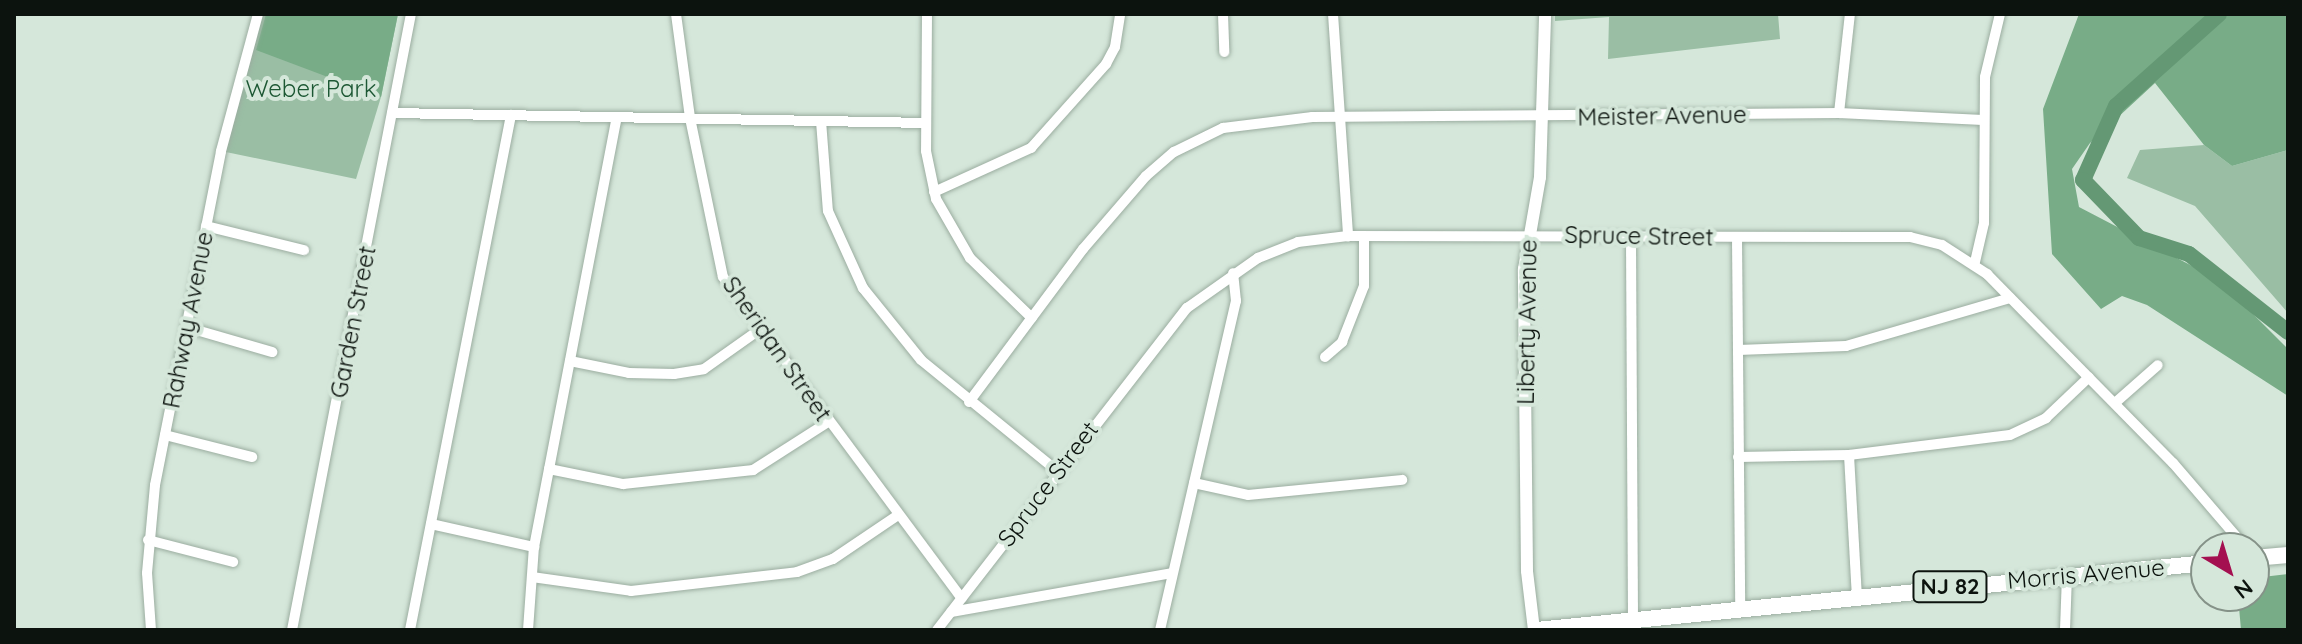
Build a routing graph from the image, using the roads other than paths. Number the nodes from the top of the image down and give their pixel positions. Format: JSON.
{"nodes":[{"id":1,"x":258,"y":14,"type":"edge"},
{"id":2,"x":411,"y":14,"type":"edge"},
{"id":3,"x":676,"y":14,"type":"edge"},
{"id":4,"x":927,"y":14,"type":"edge"},
{"id":5,"x":1120,"y":14,"type":"edge"},
{"id":6,"x":1223,"y":14,"type":"edge"},
{"id":7,"x":1333,"y":14,"type":"edge"},
{"id":8,"x":1545,"y":14,"type":"edge"},
{"id":9,"x":1850,"y":14,"type":"edge"},
{"id":10,"x":2000,"y":14,"type":"edge"},
{"id":11,"x":1224,"y":52,"type":"dead end"},
{"id":12,"x":392,"y":113,"type":"junction"},
{"id":13,"x":1839,"y":113,"type":"junction"},
{"id":14,"x":511,"y":115,"type":"junction"},
{"id":15,"x":617,"y":117,"type":"junction"},
{"id":16,"x":690,"y":118,"type":"junction"},
{"id":17,"x":1341,"y":118,"type":"junction"},
{"id":18,"x":1544,"y":118,"type":"junction"},
{"id":19,"x":1983,"y":120,"type":"junction"},
{"id":20,"x":821,"y":121,"type":"junction"},
{"id":21,"x":925,"y":123,"type":"junction"},
{"id":22,"x":934,"y":192,"type":"junction"},
{"id":23,"x":206,"y":226,"type":"junction"},
{"id":24,"x":1528,"y":234,"type":"junction"},
{"id":25,"x":1348,"y":236,"type":"junction"},
{"id":26,"x":1737,"y":237,"type":"junction"},
{"id":27,"x":1364,"y":238,"type":"junction"},
{"id":28,"x":1631,"y":238,"type":"junction"},
{"id":29,"x":304,"y":250,"type":"dead end"},
{"id":30,"x":1975,"y":262,"type":"junction"},
{"id":31,"x":1233,"y":273,"type":"junction"},
{"id":32,"x":2010,"y":298,"type":"junction"},
{"id":33,"x":1032,"y":318,"type":"junction"},
{"id":34,"x":186,"y":327,"type":"junction"},
{"id":35,"x":759,"y":330,"type":"junction"},
{"id":36,"x":1738,"y":350,"type":"junction"},
{"id":37,"x":272,"y":352,"type":"dead end"},
{"id":38,"x":1325,"y":357,"type":"dead end"},
{"id":39,"x":570,"y":361,"type":"junction"},
{"id":40,"x":2158,"y":365,"type":"dead end"},
{"id":41,"x":2089,"y":377,"type":"junction"},
{"id":42,"x":969,"y":402,"type":"junction"},
{"id":43,"x":2115,"y":403,"type":"junction"},
{"id":44,"x":828,"y":422,"type":"junction"},
{"id":45,"x":165,"y":435,"type":"junction"},
{"id":46,"x":1849,"y":455,"type":"junction"},
{"id":47,"x":252,"y":457,"type":"dead end"},
{"id":48,"x":1738,"y":457,"type":"junction"},
{"id":49,"x":549,"y":469,"type":"junction"},
{"id":50,"x":1057,"y":471,"type":"junction"},
{"id":51,"x":1402,"y":480,"type":"dead end"},
{"id":52,"x":1194,"y":483,"type":"junction"},
{"id":53,"x":898,"y":515,"type":"junction"},
{"id":54,"x":431,"y":524,"type":"junction"},
{"id":55,"x":2232,"y":532,"type":"edge"},
{"id":56,"x":148,"y":540,"type":"junction"},
{"id":57,"x":534,"y":547,"type":"junction"},
{"id":58,"x":233,"y":562,"type":"dead end"},
{"id":59,"x":2190,"y":564,"type":"edge"},
{"id":60,"x":1172,"y":573,"type":"junction"},
{"id":61,"x":2067,"y":576,"type":"junction"},
{"id":62,"x":532,"y":577,"type":"junction"},
{"id":63,"x":1857,"y":596,"type":"junction"},
{"id":64,"x":961,"y":598,"type":"junction"},
{"id":65,"x":1740,"y":608,"type":"junction"},
{"id":66,"x":951,"y":612,"type":"junction"},
{"id":67,"x":1633,"y":619,"type":"junction"},
{"id":68,"x":1658,"y":623,"type":"edge"},
{"id":69,"x":151,"y":630,"type":"edge"},
{"id":70,"x":292,"y":630,"type":"edge"},
{"id":71,"x":410,"y":630,"type":"edge"},
{"id":72,"x":528,"y":630,"type":"edge"},
{"id":73,"x":937,"y":630,"type":"edge"},
{"id":74,"x":1160,"y":630,"type":"edge"},
{"id":75,"x":1535,"y":630,"type":"edge"},
{"id":76,"x":2065,"y":630,"type":"edge"}],
"edges":[{"from":1,"to":23,"type":"street","name":"Rahway Avenue"},
{"from":2,"to":12,"type":"street","name":"Garden Street"},
{"from":3,"to":16,"type":"street","name":"Sheridan Street"},
{"from":4,"to":21,"type":"street"},
{"from":5,"to":22,"type":"street"},
{"from":6,"to":11,"type":"street"},
{"from":7,"to":17,"type":"street"},
{"from":8,"to":18,"type":"street","name":"Liberty Avenue"},
{"from":9,"to":13,"type":"street"},
{"from":10,"to":19,"type":"street"},
{"from":12,"to":14,"type":"street"},
{"from":12,"to":70,"type":"street","name":"Garden Street"},
{"from":13,"to":18,"type":"street","name":"Meister Avenue"},
{"from":13,"to":19,"type":"street","name":"Meister Avenue"},
{"from":14,"to":15,"type":"street"},
{"from":14,"to":54,"type":"street"},
{"from":15,"to":16,"type":"street"},
{"from":15,"to":39,"type":"street"},
{"from":16,"to":20,"type":"street"},
{"from":16,"to":35,"type":"street","name":"Sheridan Street"},
{"from":17,"to":18,"type":"street","name":"Meister Avenue"},
{"from":17,"to":25,"type":"street"},
{"from":17,"to":33,"type":"street","name":"Meister Avenue"},
{"from":18,"to":24,"type":"street","name":"Liberty Avenue"},
{"from":19,"to":30,"type":"street"},
{"from":20,"to":21,"type":"street"},
{"from":20,"to":42,"type":"street"},
{"from":21,"to":22,"type":"street"},
{"from":22,"to":33,"type":"street"},
{"from":23,"to":29,"type":"street"},
{"from":23,"to":34,"type":"street","name":"Rahway Avenue"},
{"from":24,"to":27,"type":"street","name":"Spruce Street"},
{"from":24,"to":28,"type":"street","name":"Spruce Street"},
{"from":24,"to":75,"type":"street","name":"Liberty Avenue"},
{"from":25,"to":27,"type":"street","name":"Spruce Street"},
{"from":25,"to":31,"type":"street","name":"Spruce Street"},
{"from":26,"to":28,"type":"street","name":"Spruce Street"},
{"from":26,"to":30,"type":"street","name":"Spruce Street"},
{"from":26,"to":36,"type":"street"},
{"from":27,"to":38,"type":"street"},
{"from":28,"to":67,"type":"street"},
{"from":30,"to":32,"type":"street","name":"Spruce Street"},
{"from":31,"to":50,"type":"street","name":"Spruce Street"},
{"from":31,"to":52,"type":"street"},
{"from":32,"to":36,"type":"street"},
{"from":32,"to":41,"type":"street","name":"Spruce Street"},
{"from":33,"to":42,"type":"street","name":"Meister Avenue"},
{"from":34,"to":37,"type":"street"},
{"from":34,"to":45,"type":"street","name":"Rahway Avenue"},
{"from":35,"to":39,"type":"street"},
{"from":35,"to":44,"type":"street","name":"Sheridan Street"},
{"from":36,"to":48,"type":"street"},
{"from":39,"to":49,"type":"street"},
{"from":40,"to":43,"type":"street"},
{"from":41,"to":43,"type":"street","name":"Spruce Street"},
{"from":41,"to":46,"type":"street"},
{"from":42,"to":50,"type":"street"},
{"from":43,"to":55,"type":"street","name":"Spruce Street"},
{"from":44,"to":49,"type":"street"},
{"from":44,"to":53,"type":"street","name":"Sheridan Street"},
{"from":45,"to":47,"type":"street"},
{"from":45,"to":56,"type":"street","name":"Rahway Avenue"},
{"from":46,"to":48,"type":"street"},
{"from":46,"to":63,"type":"street"},
{"from":48,"to":65,"type":"street"},
{"from":49,"to":57,"type":"street"},
{"from":50,"to":64,"type":"street","name":"Spruce Street"},
{"from":51,"to":52,"type":"street"},
{"from":52,"to":60,"type":"street"},
{"from":53,"to":62,"type":"street"},
{"from":53,"to":64,"type":"street","name":"Sheridan Street"},
{"from":54,"to":57,"type":"street"},
{"from":54,"to":71,"type":"street"},
{"from":56,"to":58,"type":"street"},
{"from":56,"to":69,"type":"street","name":"Rahway Avenue"},
{"from":57,"to":62,"type":"street"},
{"from":59,"to":61,"type":"main road","name":"Morris Avenue","number":"NJ 82"},
{"from":60,"to":66,"type":"street"},
{"from":60,"to":74,"type":"street"},
{"from":61,"to":63,"type":"main road","name":"Morris Avenue","number":"NJ 82"},
{"from":61,"to":76,"type":"street"},
{"from":62,"to":72,"type":"street"},
{"from":63,"to":65,"type":"main road","name":"Morris Avenue","number":"NJ 82"},
{"from":64,"to":66,"type":"street","name":"Spruce Street"},
{"from":65,"to":68,"type":"main road","name":"Morris Avenue","number":"NJ 82"},
{"from":66,"to":73,"type":"street","name":"Spruce Street"},
{"from":67,"to":68,"type":"main road","name":"Morris Avenue","number":"NJ 82"},
{"from":67,"to":75,"type":"main road","name":"Morris Avenue","number":"NJ 82"}]}
